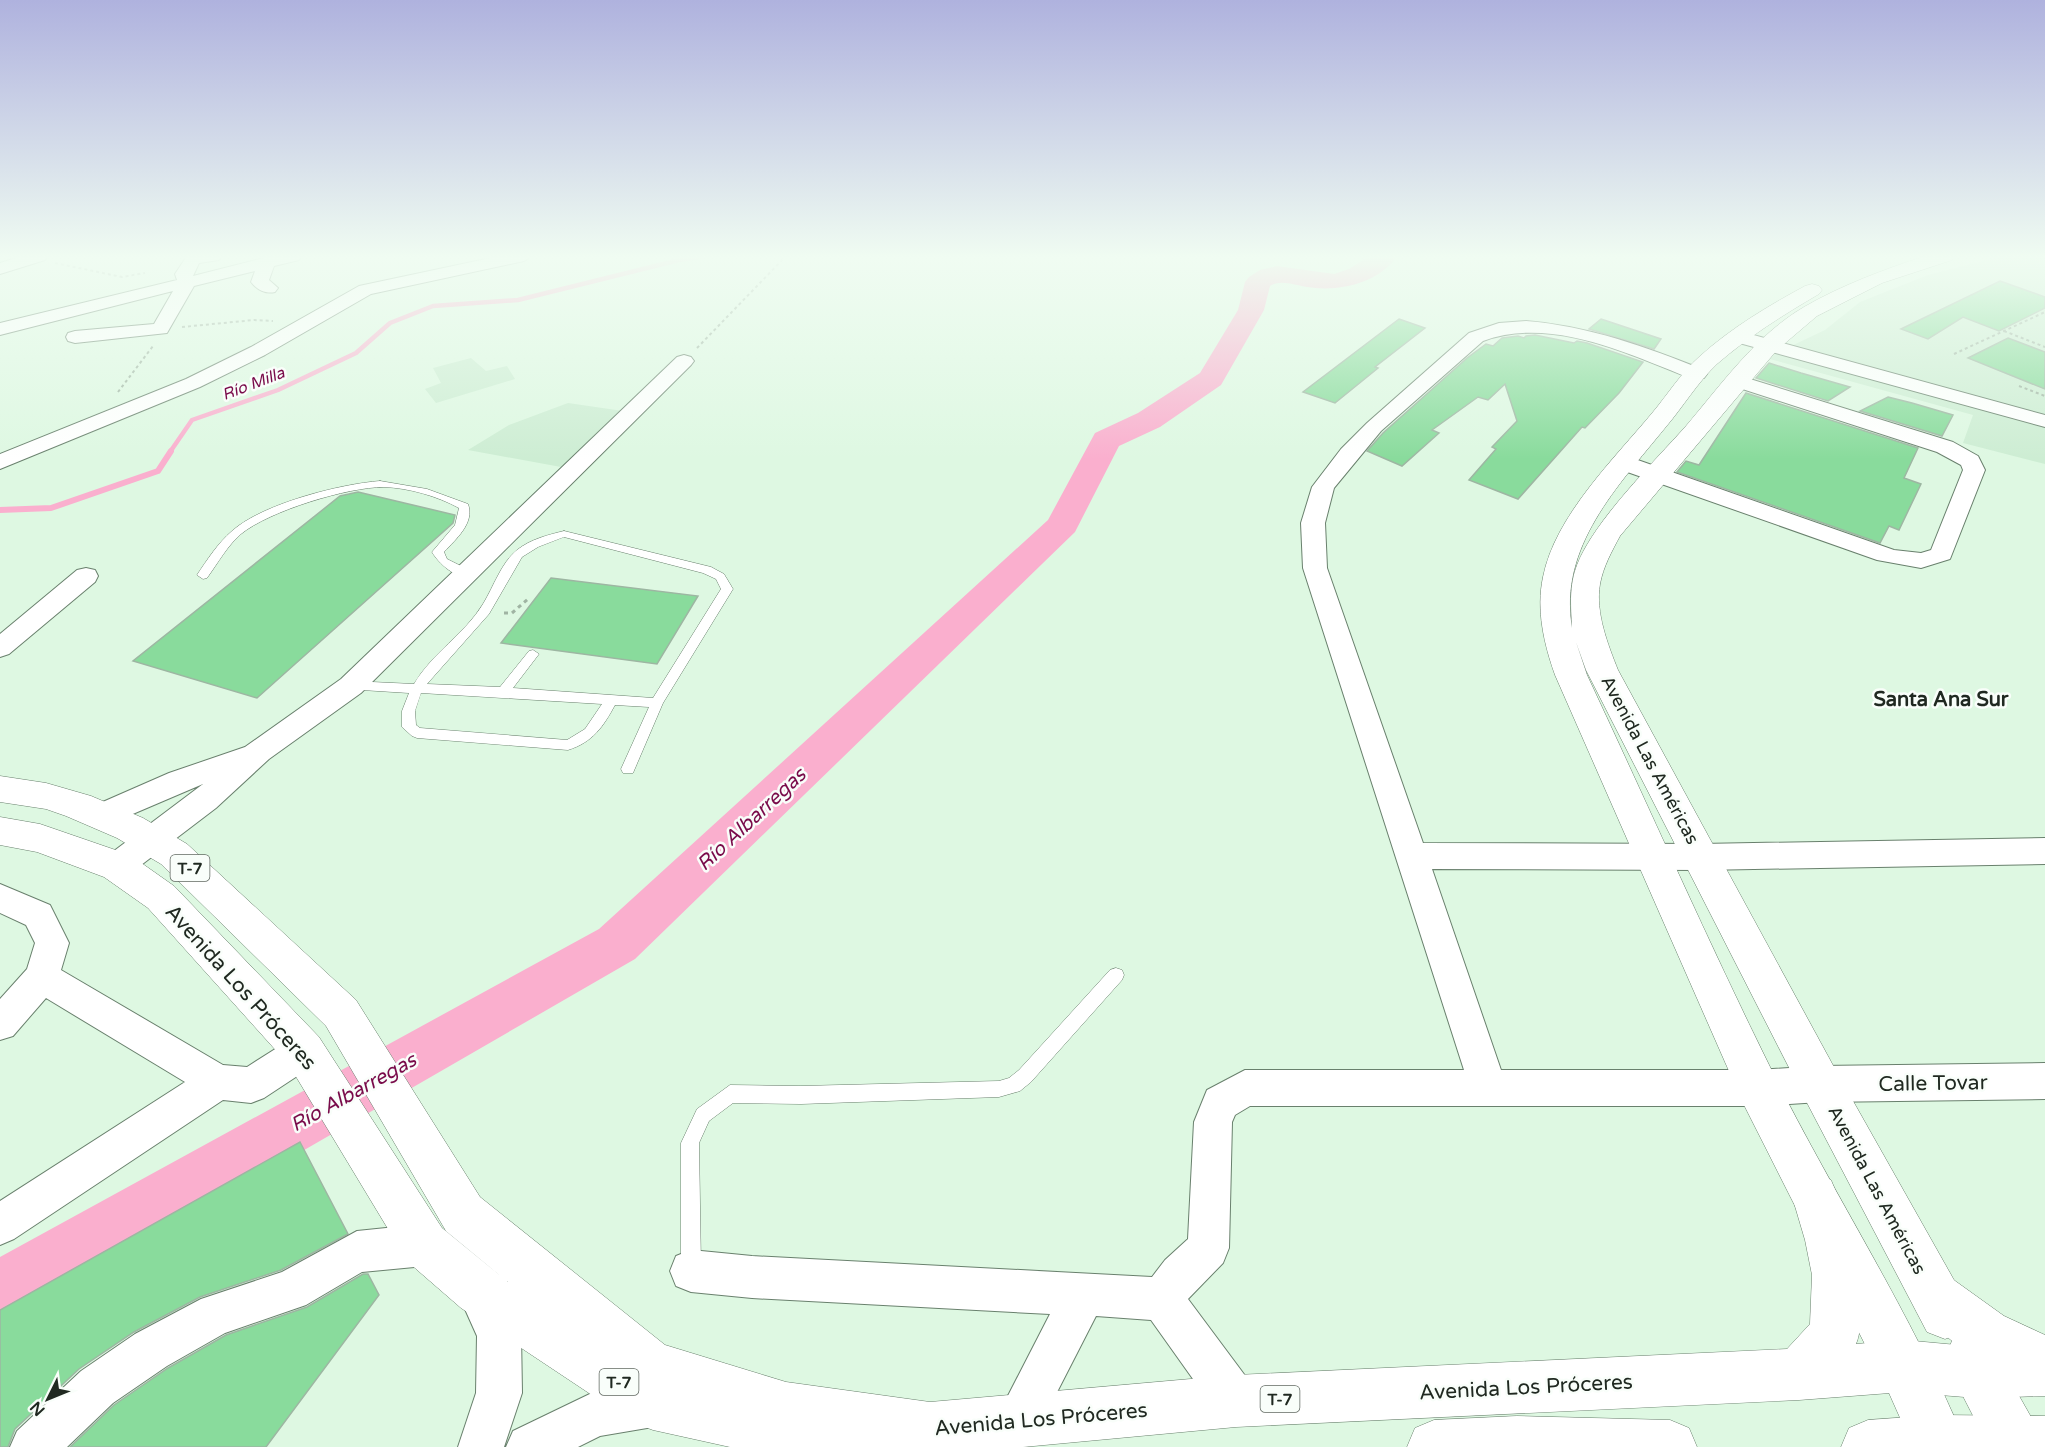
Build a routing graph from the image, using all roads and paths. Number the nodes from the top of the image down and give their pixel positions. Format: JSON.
{"nodes":[{"id":1,"x":18,"y":324,"type":"edge"},
{"id":2,"x":163,"y":324,"type":"edge"},
{"id":3,"x":221,"y":324,"type":"edge"},
{"id":4,"x":304,"y":324,"type":"edge"},
{"id":5,"x":720,"y":324,"type":"edge"},
{"id":6,"x":1765,"y":324,"type":"edge"},
{"id":7,"x":1788,"y":324,"type":"edge"},
{"id":8,"x":2020,"y":324,"type":"edge"},
{"id":9,"x":0,"y":329,"type":"edge"},
{"id":10,"x":160,"y":330,"type":"junction"},
{"id":11,"x":2004,"y":331,"type":"junction"},
{"id":12,"x":75,"y":338,"type":"dead end"},
{"id":13,"x":1754,"y":341,"type":"junction"},
{"id":14,"x":2045,"y":347,"type":"edge"},
{"id":15,"x":1954,"y":354,"type":"dead end"},
{"id":16,"x":684,"y":361,"type":"joint"},
{"id":17,"x":1697,"y":374,"type":"junction"},
{"id":18,"x":1737,"y":381,"type":"junction"},
{"id":19,"x":2019,"y":386,"type":"dead end"},
{"id":20,"x":2045,"y":396,"type":"edge"},
{"id":21,"x":2045,"y":421,"type":"edge"},
{"id":22,"x":97,"y":422,"type":"junction"},
{"id":23,"x":0,"y":462,"type":"edge"},
{"id":24,"x":1624,"y":463,"type":"junction"},
{"id":25,"x":1656,"y":475,"type":"junction"},
{"id":26,"x":467,"y":574,"type":"junction"},
{"id":27,"x":203,"y":575,"type":"dead end"},
{"id":28,"x":86,"y":576,"type":"dead end"},
{"id":29,"x":0,"y":648,"type":"edge"},
{"id":30,"x":533,"y":654,"type":"dead end"},
{"id":31,"x":351,"y":686,"type":"junction"},
{"id":32,"x":416,"y":688,"type":"junction"},
{"id":33,"x":503,"y":692,"type":"junction"},
{"id":34,"x":611,"y":700,"type":"junction"},
{"id":35,"x":657,"y":703,"type":"junction"},
{"id":36,"x":259,"y":751,"type":"junction"},
{"id":37,"x":628,"y":770,"type":"dead end"},
{"id":38,"x":0,"y":789,"type":"edge"},
{"id":39,"x":100,"y":816,"type":"junction"},
{"id":40,"x":0,"y":831,"type":"edge"},
{"id":41,"x":154,"y":840,"type":"junction"},
{"id":42,"x":2045,"y":851,"type":"edge"},
{"id":43,"x":1412,"y":856,"type":"junction"},
{"id":44,"x":1654,"y":857,"type":"junction"},
{"id":45,"x":1701,"y":857,"type":"junction"},
{"id":46,"x":117,"y":866,"type":"junction"},
{"id":47,"x":0,"y":898,"type":"edge"},
{"id":48,"x":1116,"y":975,"type":"dead end"},
{"id":49,"x":42,"y":977,"type":"junction"},
{"id":50,"x":0,"y":1024,"type":"edge"},
{"id":51,"x":304,"y":1051,"type":"junction"},
{"id":52,"x":2045,"y":1081,"type":"edge"},
{"id":53,"x":218,"y":1082,"type":"junction"},
{"id":54,"x":1820,"y":1084,"type":"junction"},
{"id":55,"x":1488,"y":1086,"type":"junction"},
{"id":56,"x":1758,"y":1088,"type":"junction"},
{"id":57,"x":1815,"y":1196,"type":"junction"},
{"id":58,"x":0,"y":1225,"type":"edge"},
{"id":59,"x":436,"y":1233,"type":"junction"},
{"id":60,"x":691,"y":1271,"type":"joint"},
{"id":61,"x":478,"y":1291,"type":"junction"},
{"id":62,"x":1084,"y":1294,"type":"junction"},
{"id":63,"x":1934,"y":1295,"type":"junction"},
{"id":64,"x":1162,"y":1299,"type":"junction"},
{"id":65,"x":2045,"y":1361,"type":"edge"},
{"id":66,"x":1903,"y":1366,"type":"junction"},
{"id":67,"x":2045,"y":1370,"type":"edge"},
{"id":68,"x":1977,"y":1372,"type":"junction"},
{"id":69,"x":1799,"y":1374,"type":"junction"},
{"id":70,"x":1236,"y":1401,"type":"junction"},
{"id":71,"x":653,"y":1404,"type":"junction"},
{"id":72,"x":1017,"y":1423,"type":"junction"},
{"id":73,"x":2027,"y":1444,"type":"edge"},
{"id":74,"x":1939,"y":1445,"type":"edge"},
{"id":75,"x":33,"y":1447,"type":"edge"},
{"id":76,"x":481,"y":1447,"type":"edge"},
{"id":77,"x":530,"y":1447,"type":"edge"},
{"id":78,"x":853,"y":1447,"type":"edge"},
{"id":79,"x":1434,"y":1447,"type":"edge"},
{"id":80,"x":1670,"y":1447,"type":"edge"},
{"id":81,"x":1868,"y":1447,"type":"edge"}],
"edges":[{"from":1,"to":9,"type":"street"},
{"from":2,"to":10,"type":"street"},
{"from":3,"to":10,"type":"path"},
{"from":4,"to":22,"type":"street"},
{"from":5,"to":16,"type":"path"},
{"from":6,"to":13,"type":"main road","name":"Avenida Las Américas"},
{"from":7,"to":13,"type":"main road","name":"Avenida Las Américas"},
{"from":8,"to":11,"type":"path"},
{"from":10,"to":12,"type":"street"},
{"from":10,"to":22,"type":"path"},
{"from":11,"to":14,"type":"path"},
{"from":11,"to":15,"type":"path"},
{"from":13,"to":17,"type":"main road","name":"Avenida Las Américas"},
{"from":13,"to":18,"type":"main road","name":"Avenida Las Américas"},
{"from":13,"to":21,"type":"street"},
{"from":16,"to":26,"type":"street"},
{"from":17,"to":24,"type":"main road","name":"Avenida Las Américas"},
{"from":17,"to":43,"type":"street"},
{"from":18,"to":25,"type":"main road","name":"Avenida Las Américas"},
{"from":18,"to":25,"type":"street"},
{"from":19,"to":20,"type":"path"},
{"from":22,"to":23,"type":"street"},
{"from":24,"to":25,"type":"street"},
{"from":24,"to":44,"type":"main road","name":"Avenida Las Américas"},
{"from":25,"to":45,"type":"main road","name":"Avenida Las Américas"},
{"from":26,"to":27,"type":"lane"},
{"from":26,"to":31,"type":"street"},
{"from":28,"to":29,"type":"street"},
{"from":30,"to":33,"type":"lane"},
{"from":31,"to":32,"type":"lane"},
{"from":31,"to":36,"type":"street"},
{"from":32,"to":33,"type":"lane"},
{"from":32,"to":34,"type":"lane"},
{"from":32,"to":35,"type":"lane"},
{"from":33,"to":34,"type":"lane"},
{"from":34,"to":35,"type":"lane"},
{"from":35,"to":37,"type":"lane"},
{"from":36,"to":39,"type":"street"},
{"from":36,"to":41,"type":"street"},
{"from":38,"to":39,"type":"main road","name":"Avenida Los Próceres","number":"T-7"},
{"from":39,"to":41,"type":"main road","name":"Avenida Los Próceres","number":"T-7"},
{"from":40,"to":46,"type":"main road","name":"Avenida Los Próceres","number":"T-7"},
{"from":41,"to":46,"type":"street"},
{"from":41,"to":59,"type":"main road","name":"Avenida Los Próceres","number":"T-7"},
{"from":42,"to":45,"type":"street"},
{"from":43,"to":44,"type":"street"},
{"from":43,"to":55,"type":"street"},
{"from":44,"to":45,"type":"street"},
{"from":44,"to":56,"type":"main road","name":"Avenida Las Américas"},
{"from":45,"to":54,"type":"main road","name":"Avenida Las Américas"},
{"from":46,"to":51,"type":"main road","name":"Avenida Los Próceres","number":"T-7"},
{"from":47,"to":49,"type":"street"},
{"from":48,"to":60,"type":"lane"},
{"from":49,"to":50,"type":"street"},
{"from":49,"to":53,"type":"street"},
{"from":51,"to":53,"type":"street"},
{"from":51,"to":59,"type":"main road","name":"Avenida Los Próceres","number":"T-7"},
{"from":52,"to":54,"type":"street","name":"Calle Tovar"},
{"from":53,"to":58,"type":"street"},
{"from":54,"to":56,"type":"street","name":"Calle Tovar"},
{"from":54,"to":63,"type":"main road","name":"Avenida Las Américas"},
{"from":55,"to":56,"type":"street","name":"Calle Tovar"},
{"from":55,"to":64,"type":"street","name":"Calle Tovar"},
{"from":56,"to":57,"type":"main road","name":"Avenida Las Américas"},
{"from":57,"to":66,"type":"main road","name":"Avenida Las Américas"},
{"from":57,"to":69,"type":"main road"},
{"from":59,"to":61,"type":"main road","name":"Avenida Los Próceres","number":"T-7"},
{"from":59,"to":72,"type":"main road","name":"Avenida Los Próceres","number":"T-7"},
{"from":59,"to":75,"type":"street"},
{"from":60,"to":62,"type":"street"},
{"from":61,"to":71,"type":"main road","name":"Avenida Los Próceres","number":"T-7"},
{"from":61,"to":76,"type":"street"},
{"from":62,"to":64,"type":"street"},
{"from":62,"to":72,"type":"street"},
{"from":63,"to":65,"type":"main road"},
{"from":63,"to":68,"type":"main road","name":"Avenida Las Américas"},
{"from":64,"to":70,"type":"street"},
{"from":66,"to":68,"type":"main road","name":"Avenida Los Próceres","number":"T-7"},
{"from":66,"to":69,"type":"main road","name":"Avenida Los Próceres","number":"T-7"},
{"from":66,"to":74,"type":"main road","name":"Avenida Las Américas"},
{"from":67,"to":68,"type":"main road","name":"Avenida Los Próceres","number":"T-7"},
{"from":68,"to":73,"type":"main road","name":"Avenida Las Américas"},
{"from":69,"to":70,"type":"main road","name":"Avenida Los Próceres","number":"T-7"},
{"from":70,"to":72,"type":"main road","name":"Avenida Los Próceres","number":"T-7"},
{"from":71,"to":77,"type":"street"},
{"from":71,"to":78,"type":"main road","name":"Avenida Los Próceres","number":"T-7"},
{"from":73,"to":74,"type":"main road"},
{"from":74,"to":81,"type":"main road"},
{"from":79,"to":80,"type":"main road"}]}
